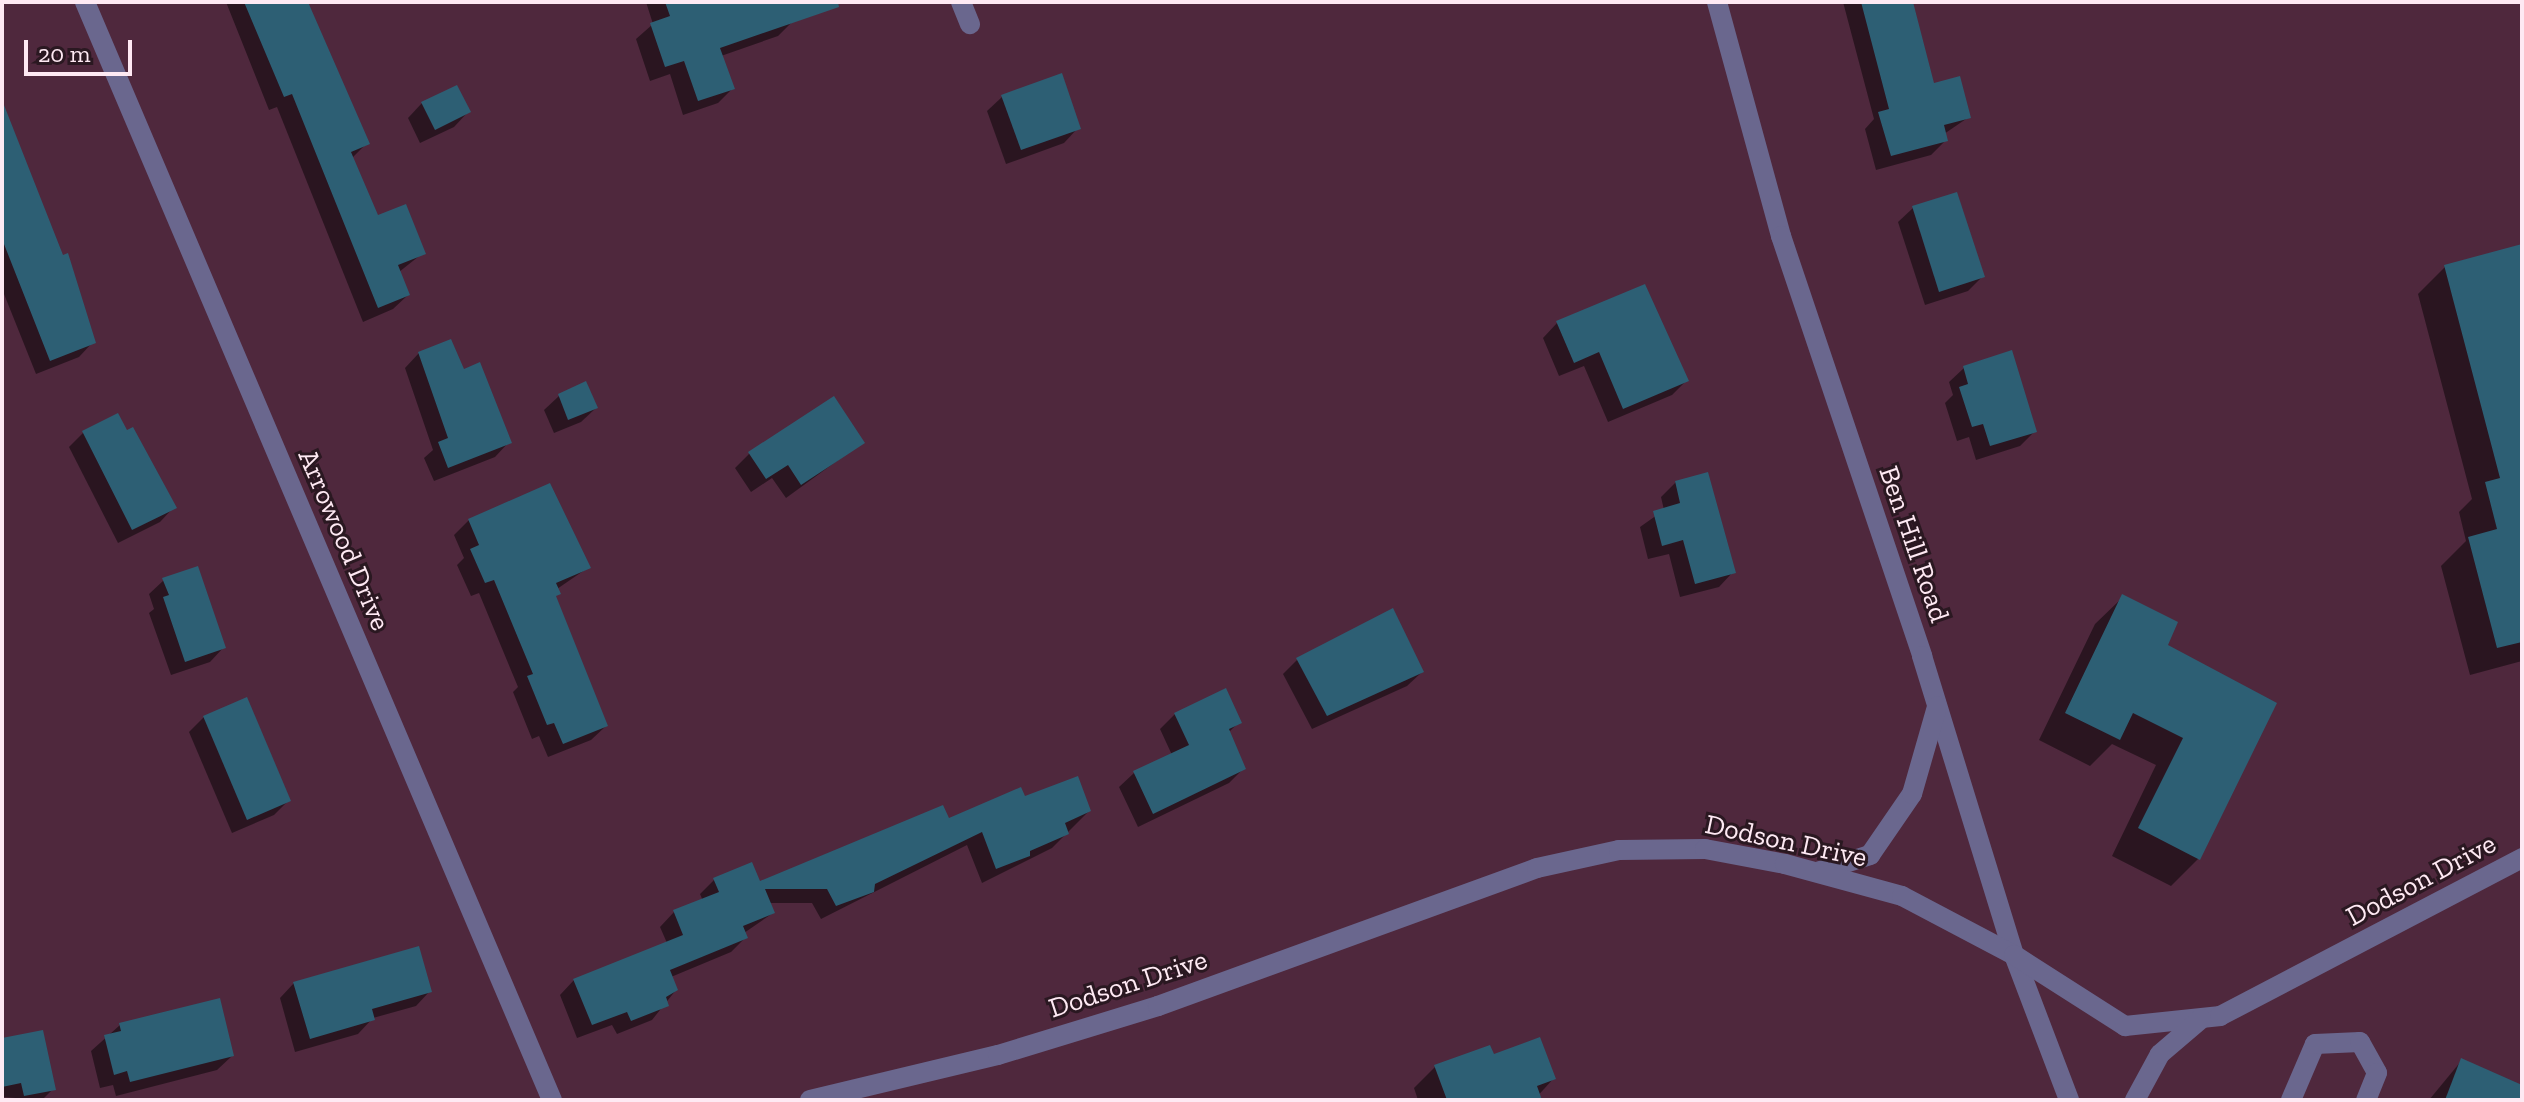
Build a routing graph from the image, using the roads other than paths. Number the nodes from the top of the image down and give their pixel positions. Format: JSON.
{"nodes":[{"id":1,"x":85,"y":2,"type":"edge"},
{"id":2,"x":961,"y":2,"type":"edge"},
{"id":3,"x":1717,"y":2,"type":"edge"},
{"id":4,"x":970,"y":24,"type":"dead end"},
{"id":5,"x":1937,"y":707,"type":"junction"},
{"id":6,"x":2522,"y":858,"type":"edge"},
{"id":7,"x":1816,"y":872,"type":"junction"},
{"id":8,"x":2014,"y":955,"type":"junction"},
{"id":9,"x":2201,"y":1019,"type":"junction"},
{"id":10,"x":552,"y":1100,"type":"edge"},
{"id":11,"x":810,"y":1100,"type":"edge"},
{"id":12,"x":2069,"y":1100,"type":"edge"},
{"id":13,"x":2135,"y":1100,"type":"edge"},
{"id":14,"x":2291,"y":1100,"type":"edge"},
{"id":15,"x":2366,"y":1100,"type":"edge"}],
"edges":[{"from":1,"to":10,"type":"street","name":"Arrowood Drive"},
{"from":2,"to":4,"type":"street"},
{"from":3,"to":5,"type":"street","name":"Ben Hill Road"},
{"from":5,"to":7,"type":"street"},
{"from":5,"to":8,"type":"street","name":"Ben Hill Road"},
{"from":6,"to":9,"type":"street","name":"Dodson Drive"},
{"from":7,"to":8,"type":"street","name":"Dodson Drive"},
{"from":7,"to":11,"type":"street","name":"Dodson Drive"},
{"from":8,"to":9,"type":"street","name":"Dodson Drive"},
{"from":8,"to":12,"type":"street","name":"Ben Hill Road"},
{"from":9,"to":13,"type":"street"},
{"from":14,"to":15,"type":"street"}]}
